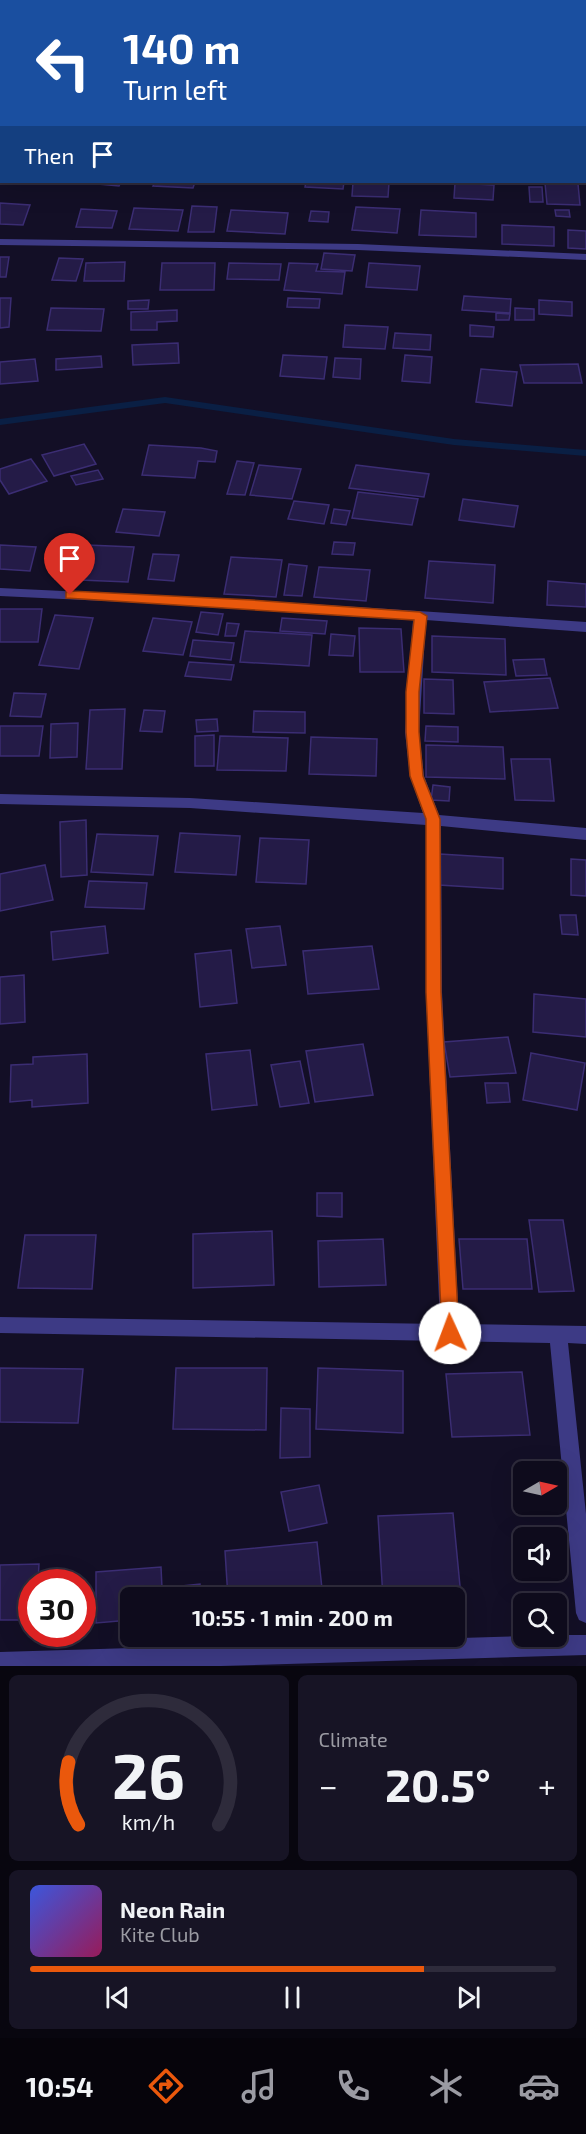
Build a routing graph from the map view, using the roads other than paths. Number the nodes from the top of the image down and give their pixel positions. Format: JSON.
{"nodes":[{"id":1,"x":0,"y":243,"type":"edge"},
{"id":2,"x":586,"y":257,"type":"edge"},
{"id":3,"x":0,"y":592,"type":"edge"},
{"id":4,"x":420,"y":616,"type":"junction"},
{"id":5,"x":586,"y":627,"type":"edge"},
{"id":6,"x":0,"y":799,"type":"edge"},
{"id":7,"x":433,"y":819,"type":"junction"},
{"id":8,"x":586,"y":834,"type":"edge"},
{"id":9,"x":0,"y":1325,"type":"edge"},
{"id":10,"x":450,"y":1333,"type":"junction"},
{"id":11,"x":558,"y":1334,"type":"junction"},
{"id":12,"x":586,"y":1335,"type":"edge"},
{"id":13,"x":586,"y":1614,"type":"edge"},
{"id":14,"x":586,"y":1645,"type":"edge"},
{"id":15,"x":0,"y":1662,"type":"edge"}],
"edges":[{"from":1,"to":2,"type":"street"},
{"from":3,"to":4,"type":"street"},
{"from":4,"to":5,"type":"street"},
{"from":4,"to":7,"type":"street"},
{"from":6,"to":7,"type":"street"},
{"from":7,"to":8,"type":"street"},
{"from":7,"to":10,"type":"street"},
{"from":9,"to":10,"type":"street"},
{"from":10,"to":11,"type":"street"},
{"from":11,"to":12,"type":"street"},
{"from":11,"to":13,"type":"street"},
{"from":14,"to":15,"type":"street"}]}
